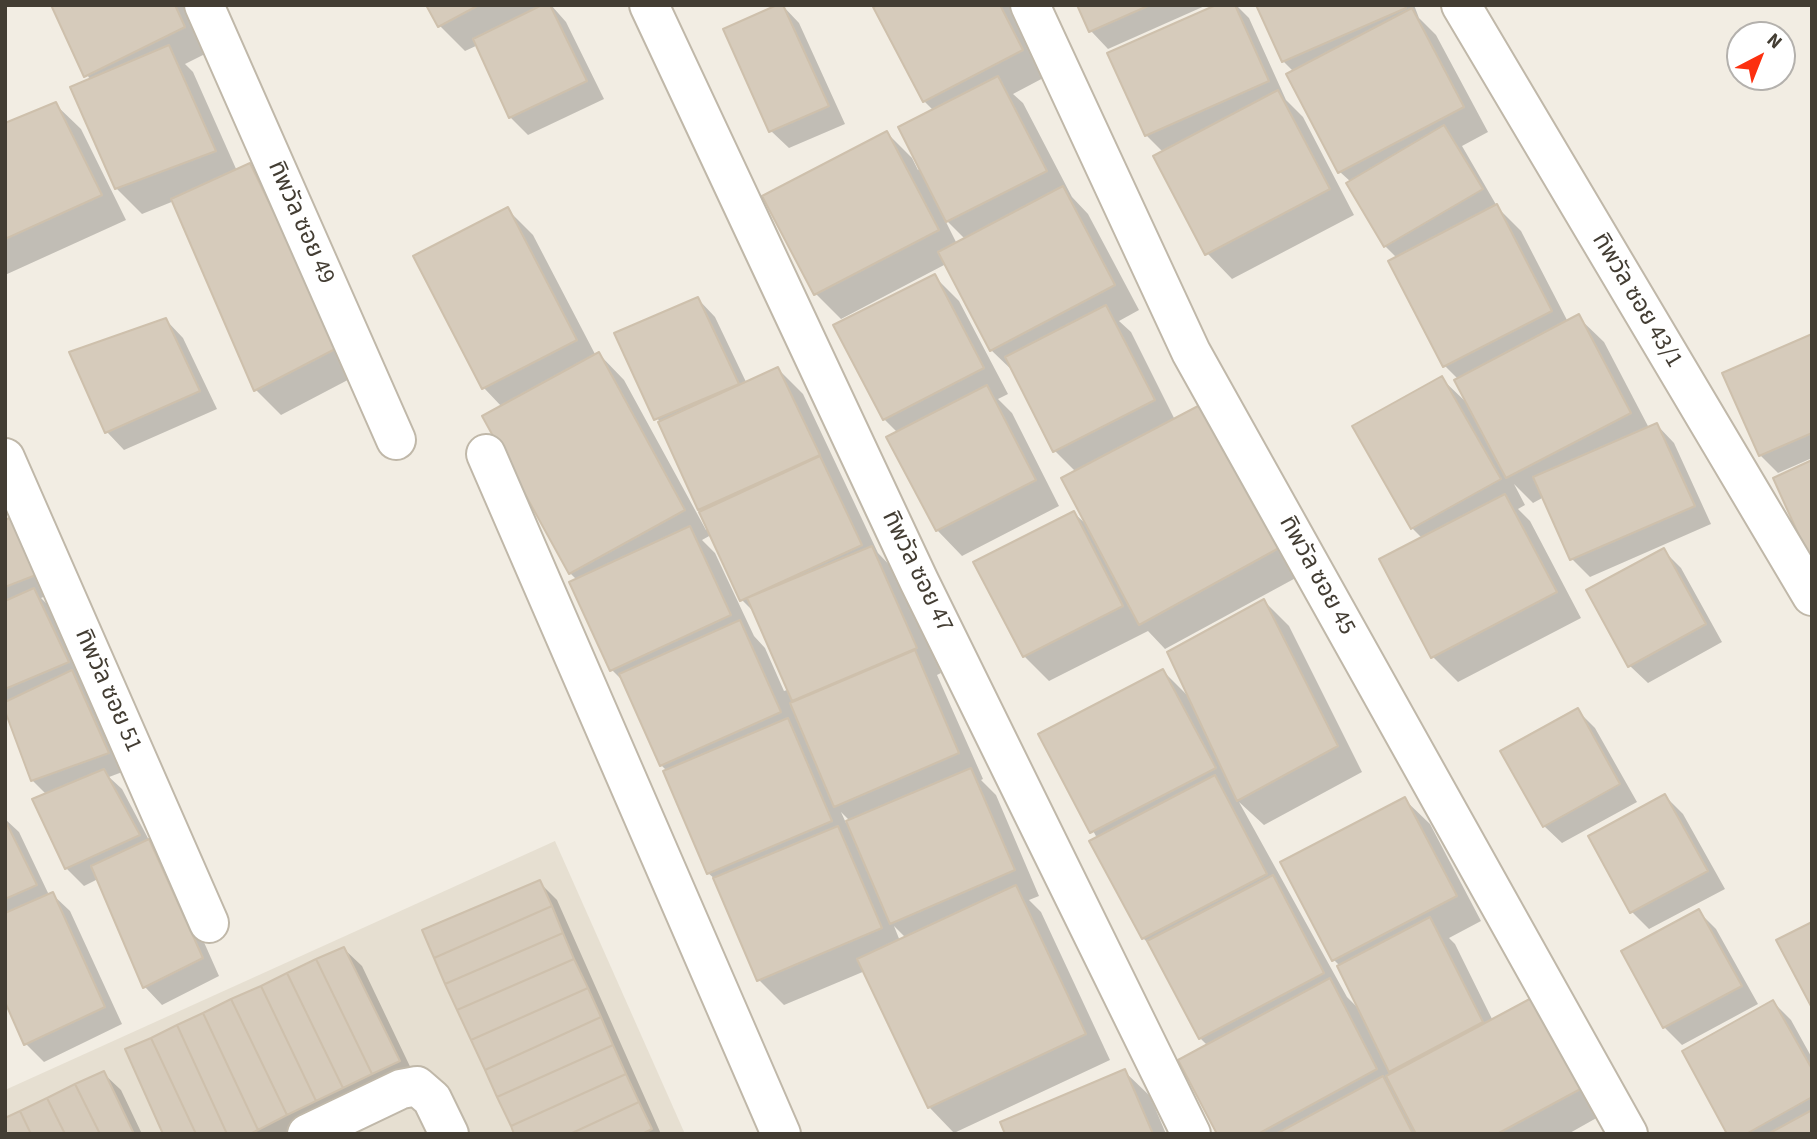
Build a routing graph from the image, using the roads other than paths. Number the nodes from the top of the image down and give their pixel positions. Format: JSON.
{"nodes":[{"id":1,"x":204,"y":5,"type":"edge"},
{"id":2,"x":649,"y":5,"type":"edge"},
{"id":3,"x":1030,"y":5,"type":"edge"},
{"id":4,"x":1461,"y":5,"type":"edge"},
{"id":5,"x":396,"y":440,"type":"dead end"},
{"id":6,"x":486,"y":454,"type":"dead end"},
{"id":7,"x":5,"y":458,"type":"edge"},
{"id":8,"x":1812,"y":596,"type":"edge"},
{"id":9,"x":209,"y":923,"type":"dead end"},
{"id":10,"x":307,"y":1134,"type":"edge"},
{"id":11,"x":449,"y":1134,"type":"edge"},
{"id":12,"x":781,"y":1134,"type":"edge"},
{"id":13,"x":1191,"y":1134,"type":"edge"},
{"id":14,"x":1628,"y":1134,"type":"edge"}],
"edges":[{"from":1,"to":5,"type":"street","name":"ทิพวัล ซอย 49"},
{"from":2,"to":13,"type":"street","name":"ทิพวัล ซอย 47"},
{"from":3,"to":14,"type":"street","name":"ทิพวัล ซอย 45"},
{"from":4,"to":8,"type":"street","name":"ทิพวัล ซอย 43/1"},
{"from":6,"to":12,"type":"street"},
{"from":7,"to":9,"type":"street","name":"ทิพวัล ซอย 51"},
{"from":10,"to":11,"type":"street"}]}
